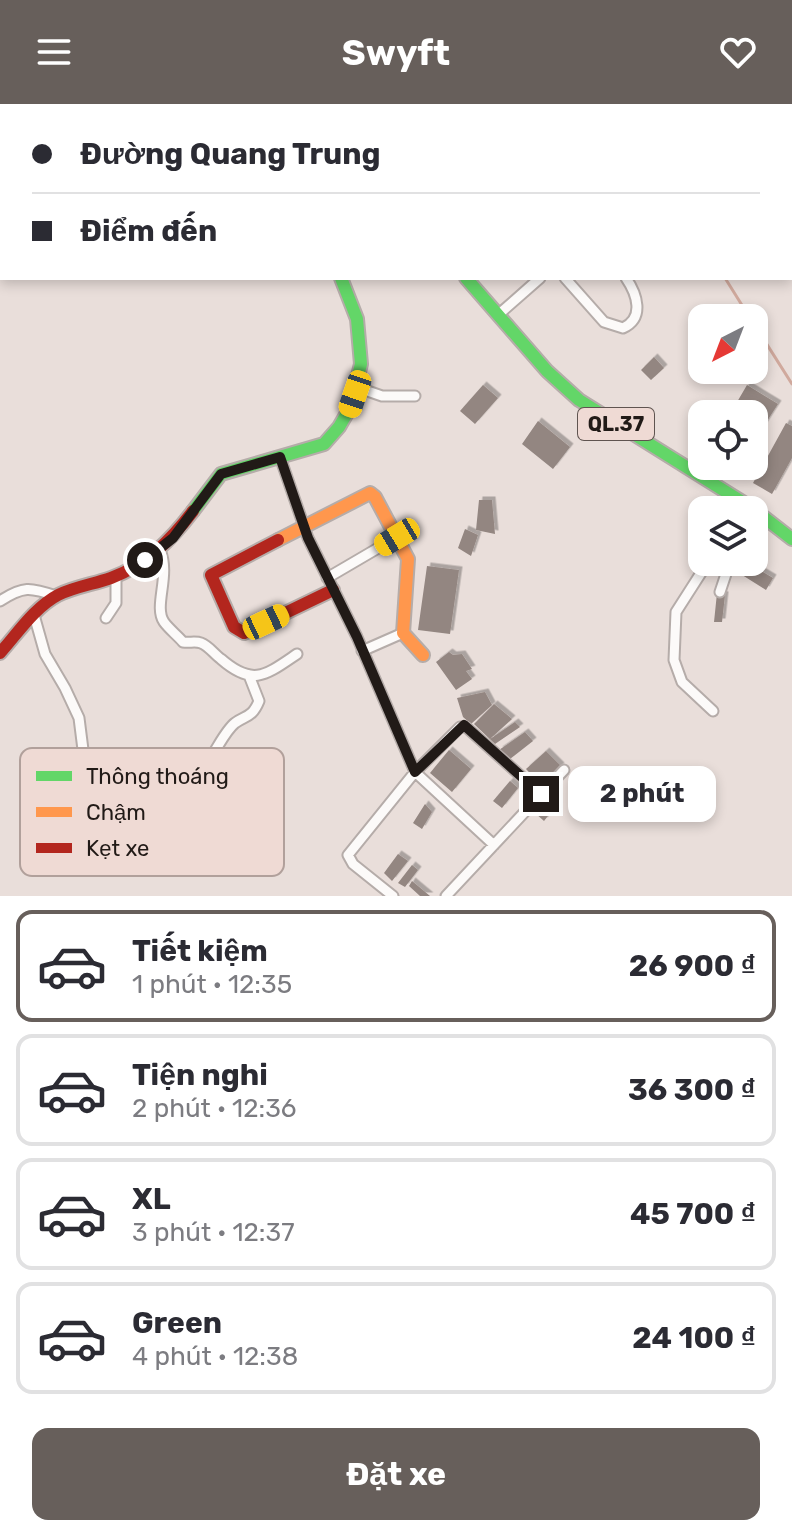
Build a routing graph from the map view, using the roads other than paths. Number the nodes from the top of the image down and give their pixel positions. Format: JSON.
{"nodes":[{"id":1,"x":342,"y":280,"type":"edge"},
{"id":2,"x":468,"y":280,"type":"edge"},
{"id":3,"x":536,"y":280,"type":"edge"},
{"id":4,"x":567,"y":280,"type":"edge"},
{"id":5,"x":627,"y":280,"type":"edge"},
{"id":6,"x":498,"y":315,"type":"junction"},
{"id":7,"x":356,"y":387,"type":"junction"},
{"id":8,"x":415,"y":396,"type":"dead end"},
{"id":9,"x":280,"y":457,"type":"junction"},
{"id":10,"x":730,"y":496,"type":"edge"},
{"id":11,"x":768,"y":520,"type":"edge"},
{"id":12,"x":304,"y":527,"type":"junction"},
{"id":13,"x":397,"y":537,"type":"junction"},
{"id":14,"x":792,"y":539,"type":"edge"},
{"id":15,"x":160,"y":550,"type":"junction"},
{"id":16,"x":116,"y":576,"type":"junction"},
{"id":17,"x":699,"y":576,"type":"edge"},
{"id":18,"x":725,"y":576,"type":"edge"},
{"id":19,"x":327,"y":578,"type":"junction"},
{"id":20,"x":333,"y":590,"type":"junction"},
{"id":21,"x":720,"y":592,"type":"dead end"},
{"id":22,"x":56,"y":596,"type":"junction"},
{"id":23,"x":0,"y":601,"type":"edge"},
{"id":24,"x":34,"y":615,"type":"junction"},
{"id":25,"x":106,"y":618,"type":"dead end"},
{"id":26,"x":403,"y":633,"type":"junction"},
{"id":27,"x":362,"y":651,"type":"junction"},
{"id":28,"x":0,"y":653,"type":"edge"},
{"id":29,"x":297,"y":654,"type":"dead end"},
{"id":30,"x":423,"y":655,"type":"dead end"},
{"id":31,"x":250,"y":678,"type":"junction"},
{"id":32,"x":713,"y":711,"type":"dead end"},
{"id":33,"x":83,"y":748,"type":"edge"},
{"id":34,"x":217,"y":748,"type":"edge"},
{"id":35,"x":564,"y":770,"type":"dead end"},
{"id":36,"x":415,"y":772,"type":"junction"},
{"id":37,"x":541,"y":794,"type":"junction"},
{"id":38,"x":494,"y":845,"type":"junction"},
{"id":39,"x":393,"y":896,"type":"edge"},
{"id":40,"x":446,"y":896,"type":"edge"}],
"edges":[{"from":1,"to":7,"type":"street"},
{"from":2,"to":6,"type":"street","number":"QL.37"},
{"from":3,"to":6,"type":"street"},
{"from":4,"to":5,"type":"street"},
{"from":6,"to":10,"type":"street","number":"QL.37"},
{"from":7,"to":8,"type":"street"},
{"from":7,"to":9,"type":"street"},
{"from":9,"to":12,"type":"street"},
{"from":9,"to":15,"type":"street"},
{"from":11,"to":14,"type":"street","number":"QL.37"},
{"from":12,"to":13,"type":"street"},
{"from":12,"to":19,"type":"street"},
{"from":12,"to":20,"type":"street"},
{"from":13,"to":19,"type":"street"},
{"from":13,"to":26,"type":"street"},
{"from":15,"to":16,"type":"street"},
{"from":15,"to":31,"type":"street"},
{"from":16,"to":22,"type":"street"},
{"from":16,"to":25,"type":"street"},
{"from":17,"to":32,"type":"street"},
{"from":18,"to":21,"type":"street"},
{"from":19,"to":20,"type":"street"},
{"from":20,"to":27,"type":"street"},
{"from":22,"to":23,"type":"street"},
{"from":22,"to":24,"type":"street"},
{"from":24,"to":28,"type":"street"},
{"from":24,"to":33,"type":"street"},
{"from":26,"to":27,"type":"street"},
{"from":26,"to":30,"type":"street"},
{"from":27,"to":36,"type":"street"},
{"from":29,"to":31,"type":"street"},
{"from":31,"to":34,"type":"street"},
{"from":35,"to":37,"type":"street"},
{"from":36,"to":37,"type":"street"},
{"from":36,"to":38,"type":"street"},
{"from":36,"to":39,"type":"street"},
{"from":37,"to":38,"type":"street"},
{"from":38,"to":40,"type":"street"}]}
